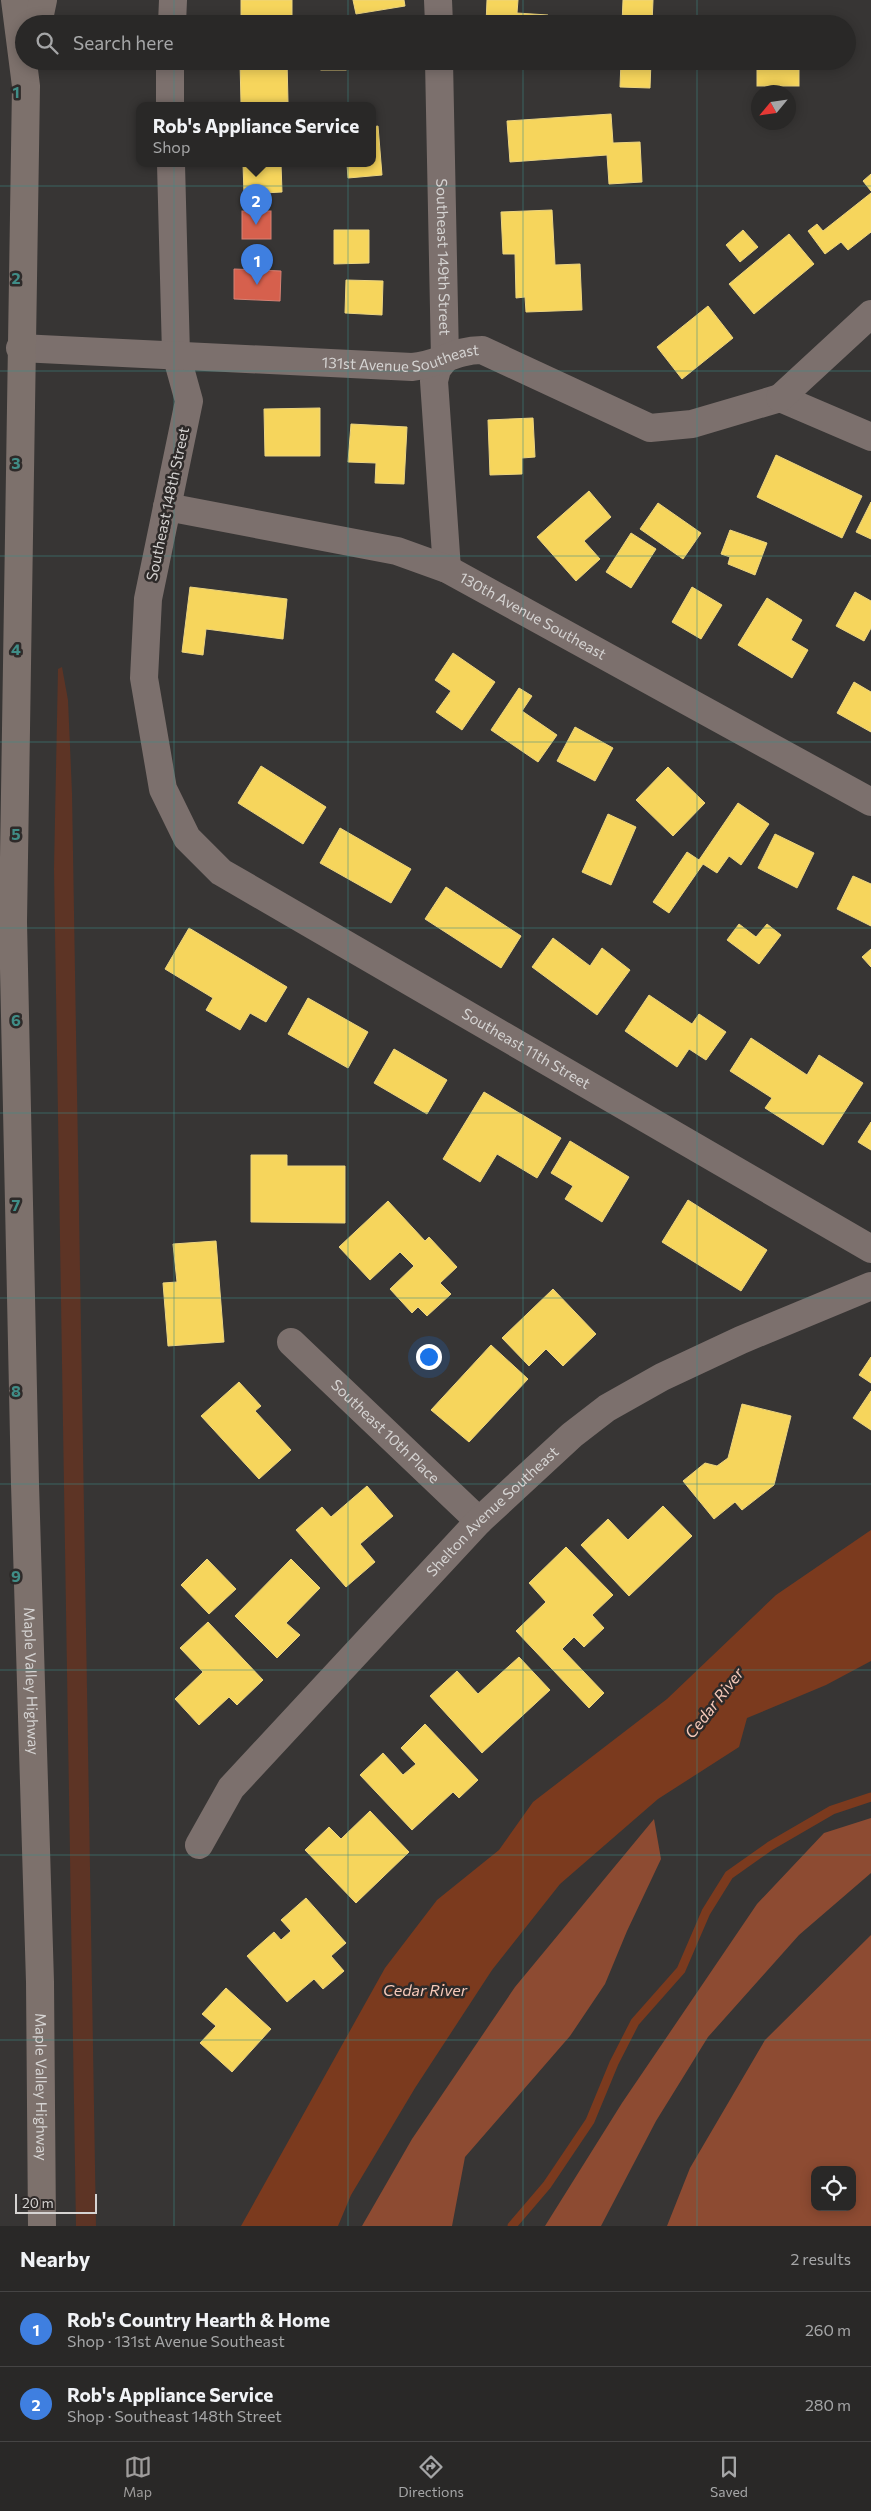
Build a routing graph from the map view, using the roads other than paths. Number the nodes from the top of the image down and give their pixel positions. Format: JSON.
{"nodes":[{"id":1,"x":15,"y":0,"type":"edge"},
{"id":2,"x":43,"y":0,"type":"edge"},
{"id":3,"x":173,"y":0,"type":"edge"},
{"id":4,"x":438,"y":0,"type":"edge"},
{"id":5,"x":18,"y":15,"type":"edge"},
{"id":6,"x":40,"y":15,"type":"edge"},
{"id":7,"x":172,"y":15,"type":"edge"},
{"id":8,"x":439,"y":15,"type":"edge"},
{"id":9,"x":170,"y":70,"type":"edge"},
{"id":10,"x":440,"y":70,"type":"edge"},
{"id":11,"x":28,"y":74,"type":"edge"},
{"id":12,"x":170,"y":102,"type":"edge"},
{"id":13,"x":171,"y":167,"type":"edge"},
{"id":14,"x":871,"y":314,"type":"edge"},
{"id":15,"x":20,"y":348,"type":"junction"},
{"id":16,"x":176,"y":354,"type":"junction"},
{"id":17,"x":445,"y":358,"type":"junction"},
{"id":18,"x":780,"y":398,"type":"junction"},
{"id":19,"x":871,"y":437,"type":"edge"},
{"id":20,"x":167,"y":508,"type":"junction"},
{"id":21,"x":447,"y":569,"type":"junction"},
{"id":22,"x":871,"y":802,"type":"edge"},
{"id":23,"x":188,"y":838,"type":"joint"},
{"id":24,"x":871,"y":1249,"type":"edge"},
{"id":25,"x":871,"y":1286,"type":"edge"},
{"id":26,"x":291,"y":1342,"type":"dead end"},
{"id":27,"x":479,"y":1521,"type":"junction"},
{"id":28,"x":199,"y":1845,"type":"dead end"},
{"id":29,"x":42,"y":2226,"type":"edge"}],
"edges":[{"from":1,"to":5,"type":"main road","name":"Maple Valley Highway"},
{"from":2,"to":6,"type":"main road"},
{"from":3,"to":7,"type":"street"},
{"from":4,"to":8,"type":"street"},
{"from":9,"to":12,"type":"street"},
{"from":10,"to":17,"type":"street","name":"Southeast 149th Street"},
{"from":11,"to":15,"type":"main road","name":"Maple Valley Highway"},
{"from":13,"to":16,"type":"street","name":"Southeast 148th Street"},
{"from":14,"to":18,"type":"street"},
{"from":15,"to":16,"type":"street","name":"131st Avenue Southeast"},
{"from":15,"to":29,"type":"main road","name":"Maple Valley Highway"},
{"from":16,"to":17,"type":"street","name":"131st Avenue Southeast"},
{"from":16,"to":20,"type":"street","name":"Southeast 148th Street"},
{"from":17,"to":18,"type":"street","name":"131st Avenue Southeast"},
{"from":17,"to":21,"type":"street","name":"Southeast 149th Street"},
{"from":18,"to":19,"type":"street"},
{"from":20,"to":21,"type":"street","name":"130th Avenue Southeast"},
{"from":20,"to":23,"type":"street","name":"Southeast 148th Street"},
{"from":21,"to":22,"type":"street","name":"130th Avenue Southeast"},
{"from":23,"to":24,"type":"street","name":"Southeast 11th Street"},
{"from":25,"to":27,"type":"street","name":"Shelton Avenue Southeast"},
{"from":26,"to":27,"type":"street","name":"Southeast 10th Place"},
{"from":27,"to":28,"type":"street","name":"Shelton Avenue Southeast"}]}
